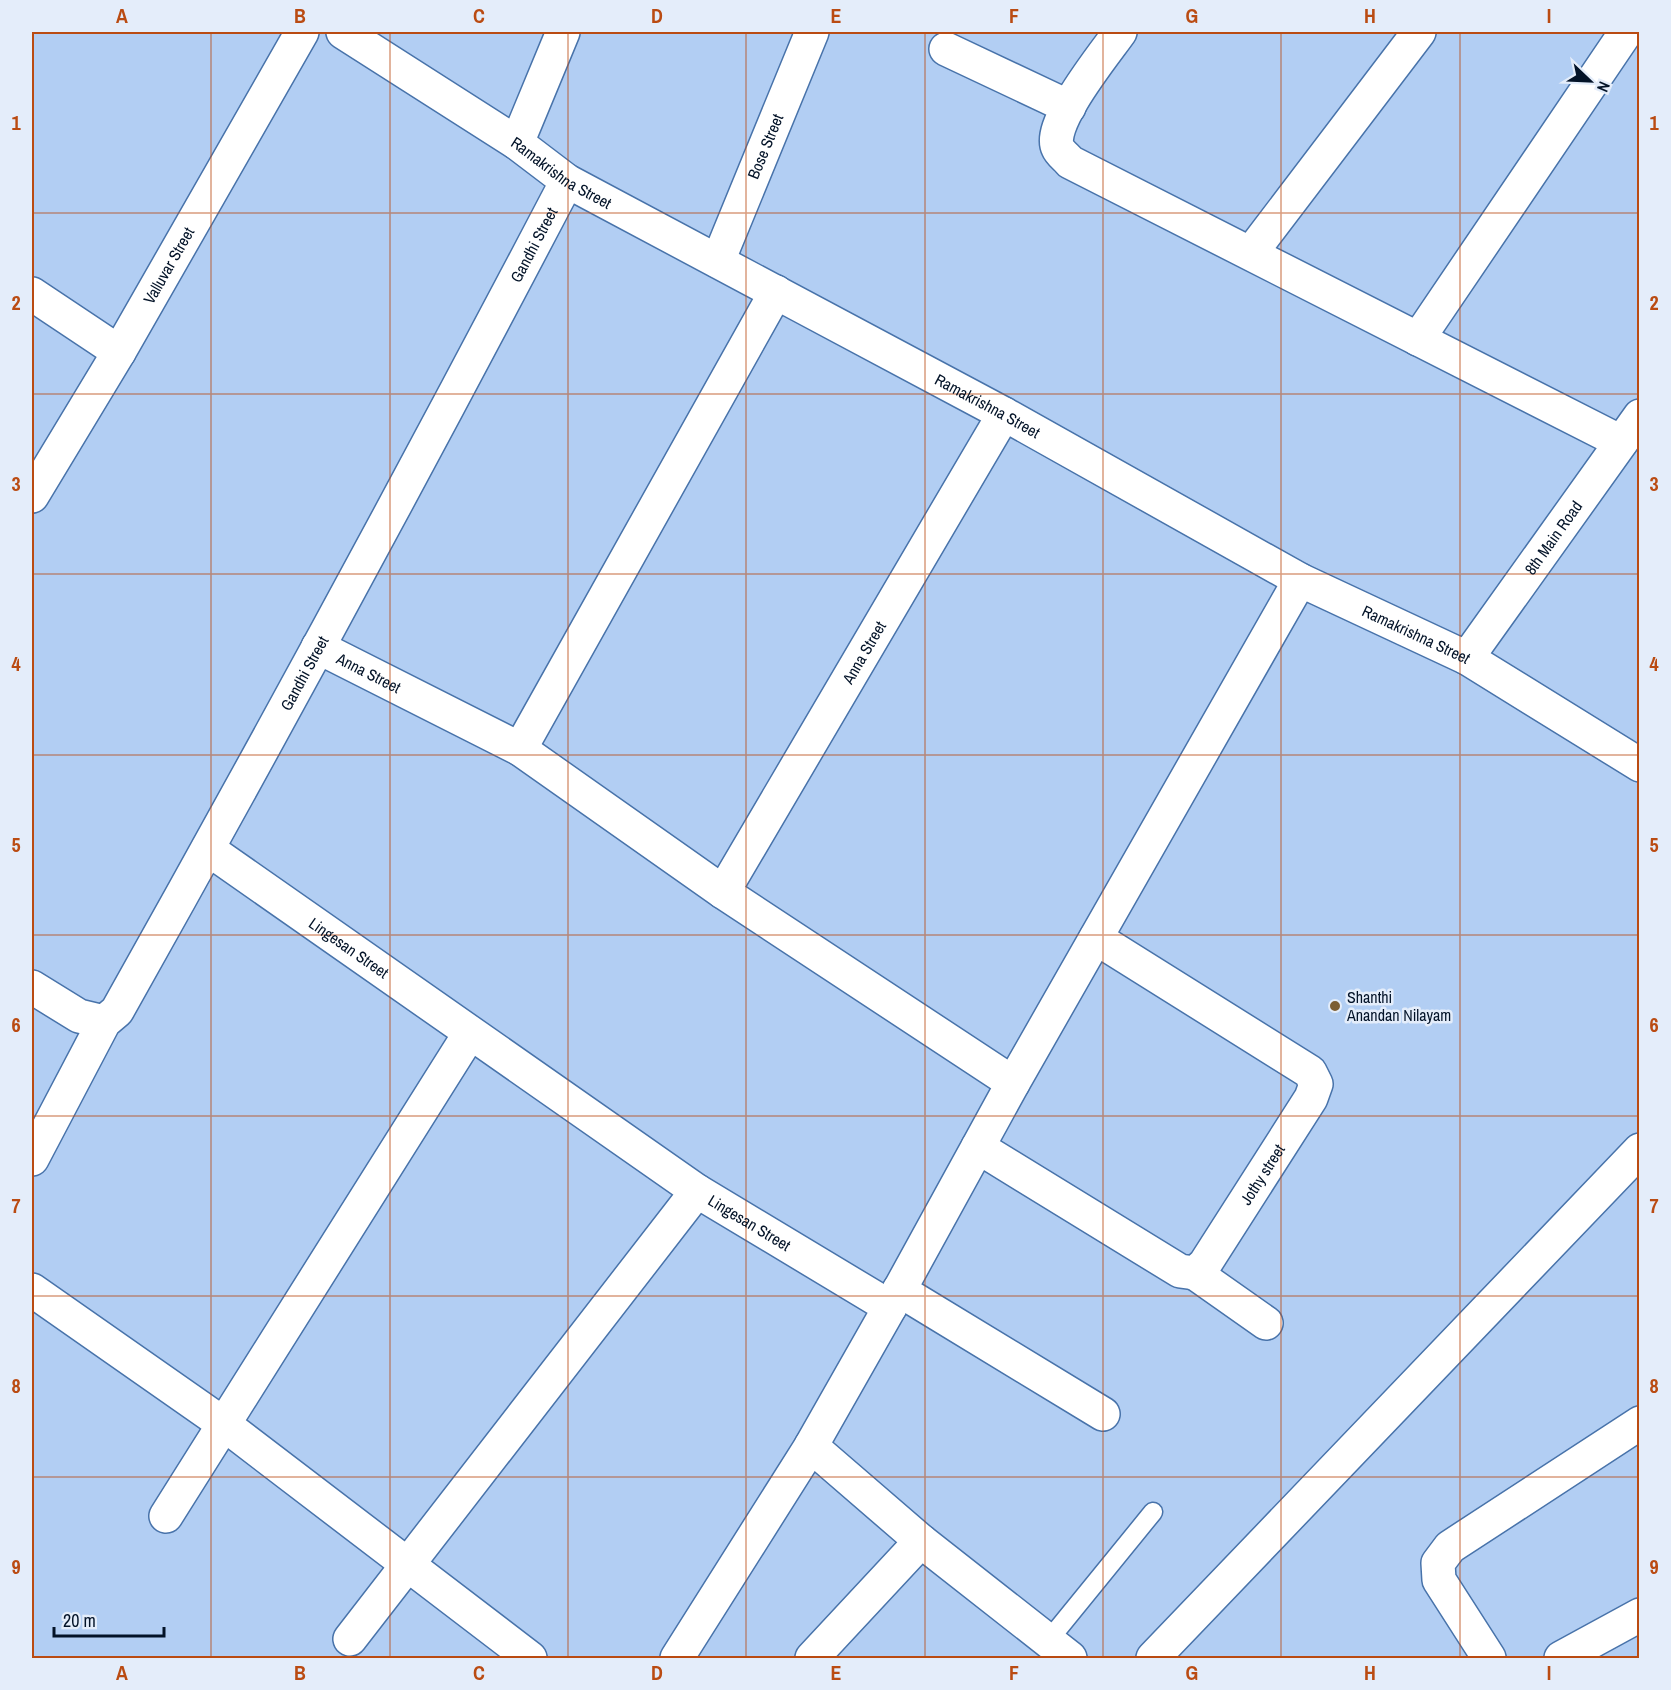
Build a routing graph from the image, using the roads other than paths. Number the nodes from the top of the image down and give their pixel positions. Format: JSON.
{"nodes":[{"id":1,"x":302,"y":32,"type":"edge"},
{"id":2,"x":343,"y":32,"type":"edge"},
{"id":3,"x":563,"y":32,"type":"edge"},
{"id":4,"x":812,"y":32,"type":"edge"},
{"id":5,"x":1120,"y":32,"type":"edge"},
{"id":6,"x":1419,"y":32,"type":"edge"},
{"id":7,"x":1626,"y":32,"type":"edge"},
{"id":8,"x":946,"y":49,"type":"dead end"},
{"id":9,"x":1068,"y":107,"type":"junction"},
{"id":10,"x":517,"y":143,"type":"junction"},
{"id":11,"x":567,"y":181,"type":"junction"},
{"id":12,"x":1251,"y":253,"type":"junction"},
{"id":13,"x":718,"y":261,"type":"junction"},
{"id":14,"x":776,"y":292,"type":"junction"},
{"id":15,"x":32,"y":294,"type":"edge"},
{"id":16,"x":1418,"y":339,"type":"junction"},
{"id":17,"x":119,"y":352,"type":"junction"},
{"id":18,"x":1004,"y":414,"type":"junction"},
{"id":19,"x":1640,"y":416,"type":"edge"},
{"id":20,"x":1621,"y":442,"type":"junction"},
{"id":21,"x":32,"y":496,"type":"edge"},
{"id":22,"x":1300,"y":580,"type":"junction"},
{"id":23,"x":318,"y":647,"type":"junction"},
{"id":24,"x":1467,"y":658,"type":"junction"},
{"id":25,"x":520,"y":749,"type":"junction"},
{"id":26,"x":1640,"y":765,"type":"edge"},
{"id":27,"x":208,"y":849,"type":"junction"},
{"id":28,"x":723,"y":892,"type":"junction"},
{"id":29,"x":1095,"y":938,"type":"junction"},
{"id":30,"x":32,"y":987,"type":"edge"},
{"id":31,"x":104,"y":1022,"type":"junction"},
{"id":32,"x":470,"y":1033,"type":"junction"},
{"id":33,"x":1013,"y":1083,"type":"junction"},
{"id":34,"x":978,"y":1147,"type":"junction"},
{"id":35,"x":1640,"y":1150,"type":"edge"},
{"id":36,"x":32,"y":1159,"type":"edge"},
{"id":37,"x":697,"y":1191,"type":"junction"},
{"id":38,"x":1195,"y":1273,"type":"junction"},
{"id":39,"x":32,"y":1290,"type":"edge"},
{"id":40,"x":895,"y":1299,"type":"junction"},
{"id":41,"x":1266,"y":1323,"type":"dead end"},
{"id":42,"x":1103,"y":1414,"type":"dead end"},
{"id":43,"x":1640,"y":1423,"type":"edge"},
{"id":44,"x":225,"y":1425,"type":"junction"},
{"id":45,"x":811,"y":1446,"type":"junction"},
{"id":46,"x":1153,"y":1512,"type":"dead end"},
{"id":47,"x":166,"y":1516,"type":"dead end"},
{"id":48,"x":921,"y":1541,"type":"junction"},
{"id":49,"x":407,"y":1566,"type":"junction"},
{"id":50,"x":1640,"y":1615,"type":"edge"},
{"id":51,"x":350,"y":1638,"type":"dead end"},
{"id":52,"x":1059,"y":1650,"type":"edge"},
{"id":53,"x":531,"y":1659,"type":"edge"},
{"id":54,"x":677,"y":1659,"type":"edge"},
{"id":55,"x":812,"y":1659,"type":"edge"},
{"id":56,"x":1153,"y":1659,"type":"edge"},
{"id":57,"x":1489,"y":1659,"type":"edge"},
{"id":58,"x":1561,"y":1659,"type":"edge"}],
"edges":[{"from":1,"to":17,"type":"street","name":"Valluvar Street"},
{"from":2,"to":10,"type":"street","name":"Ramakrishna Street"},
{"from":3,"to":10,"type":"street"},
{"from":4,"to":13,"type":"street","name":"Bose Street"},
{"from":5,"to":9,"type":"street"},
{"from":6,"to":12,"type":"street"},
{"from":7,"to":16,"type":"street"},
{"from":8,"to":9,"type":"street"},
{"from":9,"to":12,"type":"street"},
{"from":10,"to":11,"type":"street","name":"Ramakrishna Street"},
{"from":11,"to":13,"type":"street","name":"Ramakrishna Street"},
{"from":11,"to":23,"type":"street","name":"Gandhi Street"},
{"from":12,"to":16,"type":"street"},
{"from":13,"to":14,"type":"street","name":"Ramakrishna Street"},
{"from":14,"to":18,"type":"street","name":"Ramakrishna Street"},
{"from":14,"to":25,"type":"street"},
{"from":15,"to":17,"type":"street"},
{"from":16,"to":20,"type":"street"},
{"from":17,"to":21,"type":"street","name":"Valluvar Street"},
{"from":18,"to":22,"type":"street","name":"Ramakrishna Street"},
{"from":18,"to":28,"type":"street","name":"Anna Street"},
{"from":19,"to":20,"type":"street","name":"8th Main Road"},
{"from":20,"to":24,"type":"street","name":"8th Main Road"},
{"from":22,"to":24,"type":"street","name":"Ramakrishna Street"},
{"from":22,"to":29,"type":"street"},
{"from":23,"to":25,"type":"street","name":"Anna Street"},
{"from":23,"to":27,"type":"street","name":"Gandhi Street"},
{"from":24,"to":26,"type":"street","name":"Ramakrishna Street"},
{"from":25,"to":28,"type":"street","name":"Anna Street"},
{"from":27,"to":31,"type":"street","name":"Gandhi Street"},
{"from":27,"to":32,"type":"street","name":"Lingesan Street"},
{"from":28,"to":33,"type":"street","name":"Anna Street"},
{"from":29,"to":33,"type":"street"},
{"from":29,"to":38,"type":"street","name":"Jothy street"},
{"from":30,"to":31,"type":"street"},
{"from":31,"to":36,"type":"street","name":"Gandhi Street"},
{"from":32,"to":37,"type":"street","name":"Lingesan Street"},
{"from":32,"to":44,"type":"street"},
{"from":33,"to":34,"type":"street"},
{"from":34,"to":38,"type":"street"},
{"from":34,"to":40,"type":"street"},
{"from":35,"to":56,"type":"street"},
{"from":37,"to":40,"type":"street","name":"Lingesan Street"},
{"from":37,"to":49,"type":"street"},
{"from":38,"to":41,"type":"street"},
{"from":39,"to":44,"type":"street"},
{"from":40,"to":42,"type":"street","name":"Lingesan Street"},
{"from":40,"to":45,"type":"street"},
{"from":43,"to":57,"type":"street"},
{"from":44,"to":47,"type":"street"},
{"from":44,"to":49,"type":"street"},
{"from":45,"to":48,"type":"street"},
{"from":45,"to":54,"type":"street"},
{"from":46,"to":52,"type":"lane"},
{"from":48,"to":52,"type":"street"},
{"from":48,"to":55,"type":"street"},
{"from":49,"to":51,"type":"street"},
{"from":49,"to":53,"type":"street"},
{"from":50,"to":58,"type":"street"}]}
